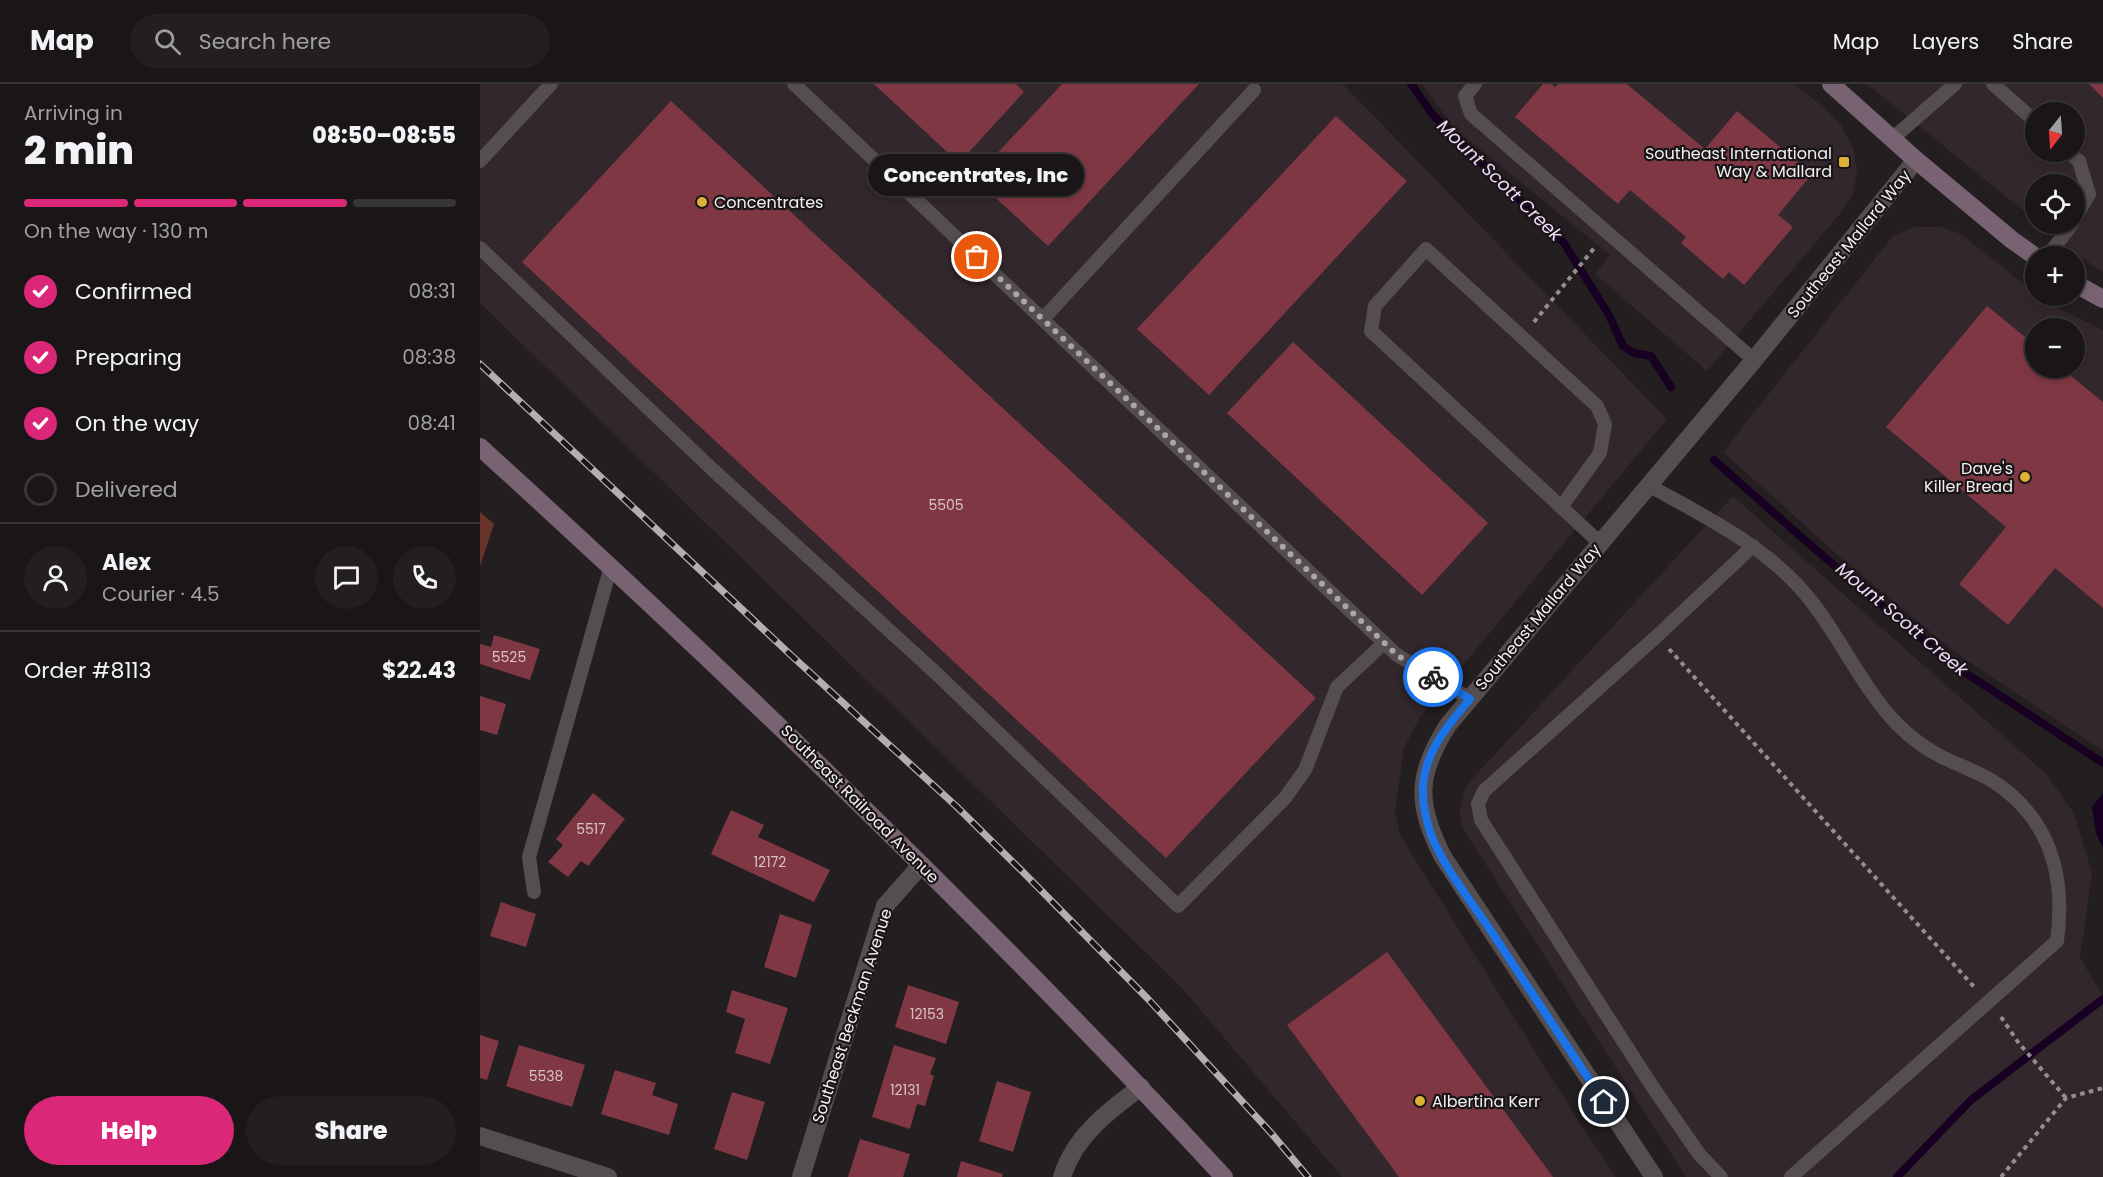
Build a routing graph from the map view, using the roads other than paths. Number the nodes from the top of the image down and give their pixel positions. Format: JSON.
{"nodes":[{"id":1,"x":551,"y":84,"type":"edge"},
{"id":2,"x":794,"y":84,"type":"edge"},
{"id":3,"x":1475,"y":84,"type":"edge"},
{"id":4,"x":1831,"y":84,"type":"edge"},
{"id":5,"x":1955,"y":84,"type":"edge"},
{"id":6,"x":1993,"y":84,"type":"edge"},
{"id":7,"x":1254,"y":90,"type":"dead end"},
{"id":8,"x":2025,"y":112,"type":"edge"},
{"id":9,"x":1892,"y":139,"type":"junction"},
{"id":10,"x":480,"y":160,"type":"edge"},
{"id":11,"x":1916,"y":160,"type":"junction"},
{"id":12,"x":2085,"y":181,"type":"edge"},
{"id":13,"x":2085,"y":201,"type":"edge"},
{"id":14,"x":480,"y":248,"type":"edge"},
{"id":15,"x":2025,"y":249,"type":"edge"},
{"id":16,"x":2085,"y":290,"type":"edge"},
{"id":17,"x":2103,"y":299,"type":"edge"},
{"id":18,"x":1043,"y":320,"type":"junction"},
{"id":19,"x":1754,"y":360,"type":"junction"},
{"id":20,"x":480,"y":447,"type":"edge"},
{"id":21,"x":1648,"y":485,"type":"junction"},
{"id":22,"x":1562,"y":507,"type":"junction"},
{"id":23,"x":1600,"y":543,"type":"junction"},
{"id":24,"x":1753,"y":546,"type":"junction"},
{"id":25,"x":611,"y":566,"type":"junction"},
{"id":26,"x":1384,"y":643,"type":"junction"},
{"id":27,"x":1470,"y":699,"type":"junction"},
{"id":28,"x":921,"y":865,"type":"junction"},
{"id":29,"x":534,"y":892,"type":"dead end"},
{"id":30,"x":1141,"y":1087,"type":"junction"},
{"id":31,"x":480,"y":1137,"type":"edge"},
{"id":32,"x":608,"y":1177,"type":"edge"},
{"id":33,"x":801,"y":1177,"type":"edge"},
{"id":34,"x":1062,"y":1177,"type":"edge"},
{"id":35,"x":1224,"y":1177,"type":"edge"},
{"id":36,"x":1654,"y":1177,"type":"edge"},
{"id":37,"x":1721,"y":1177,"type":"edge"},
{"id":38,"x":1791,"y":1177,"type":"edge"}],
"edges":[{"from":1,"to":10,"type":"lane"},
{"from":2,"to":18,"type":"lane"},
{"from":3,"to":19,"type":"lane"},
{"from":4,"to":9,"type":"street"},
{"from":5,"to":9,"type":"lane"},
{"from":6,"to":8,"type":"lane"},
{"from":7,"to":18,"type":"lane"},
{"from":9,"to":11,"type":"street"},
{"from":11,"to":15,"type":"street"},
{"from":11,"to":19,"type":"street","name":"Southeast Mallard Way"},
{"from":12,"to":13,"type":"lane"},
{"from":14,"to":26,"type":"lane"},
{"from":16,"to":17,"type":"street"},
{"from":18,"to":26,"type":"lane"},
{"from":19,"to":21,"type":"street","name":"Southeast Mallard Way"},
{"from":20,"to":25,"type":"street","name":"Southeast Railroad Avenue"},
{"from":21,"to":23,"type":"street","name":"Southeast Mallard Way"},
{"from":21,"to":24,"type":"lane"},
{"from":22,"to":22,"type":"lane"},
{"from":22,"to":23,"type":"lane"},
{"from":23,"to":27,"type":"street","name":"Southeast Mallard Way"},
{"from":24,"to":37,"type":"lane"},
{"from":24,"to":38,"type":"lane"},
{"from":25,"to":28,"type":"street","name":"Southeast Railroad Avenue"},
{"from":25,"to":29,"type":"lane"},
{"from":26,"to":27,"type":"lane"},
{"from":27,"to":36,"type":"street","name":"Southeast Mallard Way"},
{"from":28,"to":30,"type":"street","name":"Southeast Railroad Avenue"},
{"from":28,"to":33,"type":"street","name":"Southeast Beckman Avenue"},
{"from":30,"to":34,"type":"street"},
{"from":30,"to":35,"type":"street","name":"Southeast Railroad Avenue"},
{"from":31,"to":32,"type":"street"}]}
